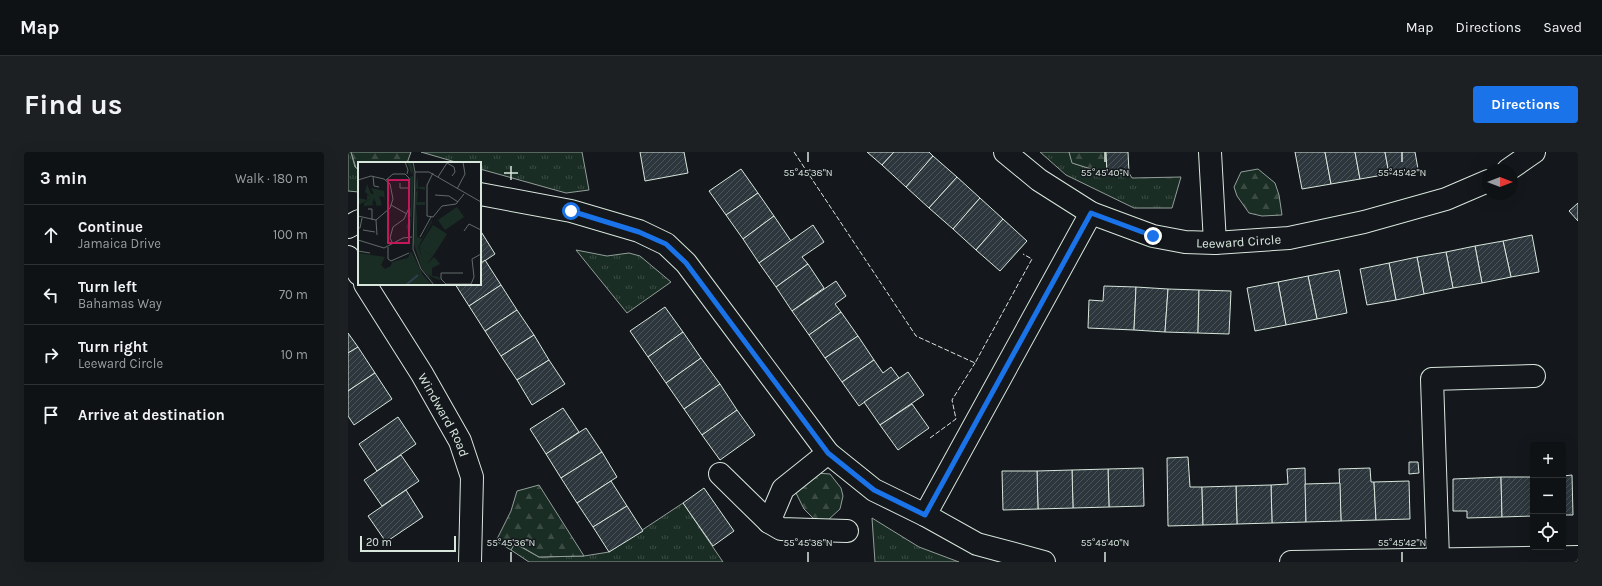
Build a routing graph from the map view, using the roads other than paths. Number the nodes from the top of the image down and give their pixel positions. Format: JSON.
{"nodes":[{"id":1,"x":1005,"y":152,"type":"edge"},
{"id":2,"x":1210,"y":152,"type":"edge"},
{"id":3,"x":1534,"y":152,"type":"edge"},
{"id":4,"x":1517,"y":164,"type":"edge"},
{"id":5,"x":1482,"y":184,"type":"edge"},
{"id":6,"x":481,"y":194,"type":"edge"},
{"id":7,"x":1091,"y":213,"type":"junction"},
{"id":8,"x":358,"y":222,"type":"edge"},
{"id":9,"x":348,"y":227,"type":"edge"},
{"id":10,"x":1215,"y":243,"type":"junction"},
{"id":11,"x":348,"y":257,"type":"edge"},
{"id":12,"x":358,"y":272,"type":"edge"},
{"id":13,"x":366,"y":285,"type":"edge"},
{"id":14,"x":1534,"y":376,"type":"dead end"},
{"id":15,"x":828,"y":453,"type":"junction"},
{"id":16,"x":720,"y":474,"type":"dead end"},
{"id":17,"x":925,"y":515,"type":"junction"},
{"id":18,"x":769,"y":522,"type":"junction"},
{"id":19,"x":847,"y":531,"type":"dead end"},
{"id":20,"x":1578,"y":557,"type":"edge"},
{"id":21,"x":1438,"y":558,"type":"junction"},
{"id":22,"x":470,"y":562,"type":"edge"},
{"id":23,"x":1044,"y":562,"type":"edge"},
{"id":24,"x":1291,"y":562,"type":"edge"}],
"edges":[{"from":1,"to":7,"type":"street","name":"Leeward Circle"},
{"from":2,"to":10,"type":"street"},
{"from":3,"to":4,"type":"street"},
{"from":5,"to":10,"type":"street","name":"Leeward Circle"},
{"from":6,"to":15,"type":"street"},
{"from":7,"to":10,"type":"street","name":"Leeward Circle"},
{"from":7,"to":17,"type":"street"},
{"from":8,"to":9,"type":"street"},
{"from":11,"to":12,"type":"street"},
{"from":13,"to":22,"type":"street","name":"Windward Road"},
{"from":14,"to":21,"type":"street"},
{"from":15,"to":17,"type":"street"},
{"from":15,"to":18,"type":"street"},
{"from":16,"to":18,"type":"street"},
{"from":17,"to":23,"type":"street"},
{"from":18,"to":19,"type":"street"},
{"from":20,"to":21,"type":"street"},
{"from":21,"to":24,"type":"street"}]}
